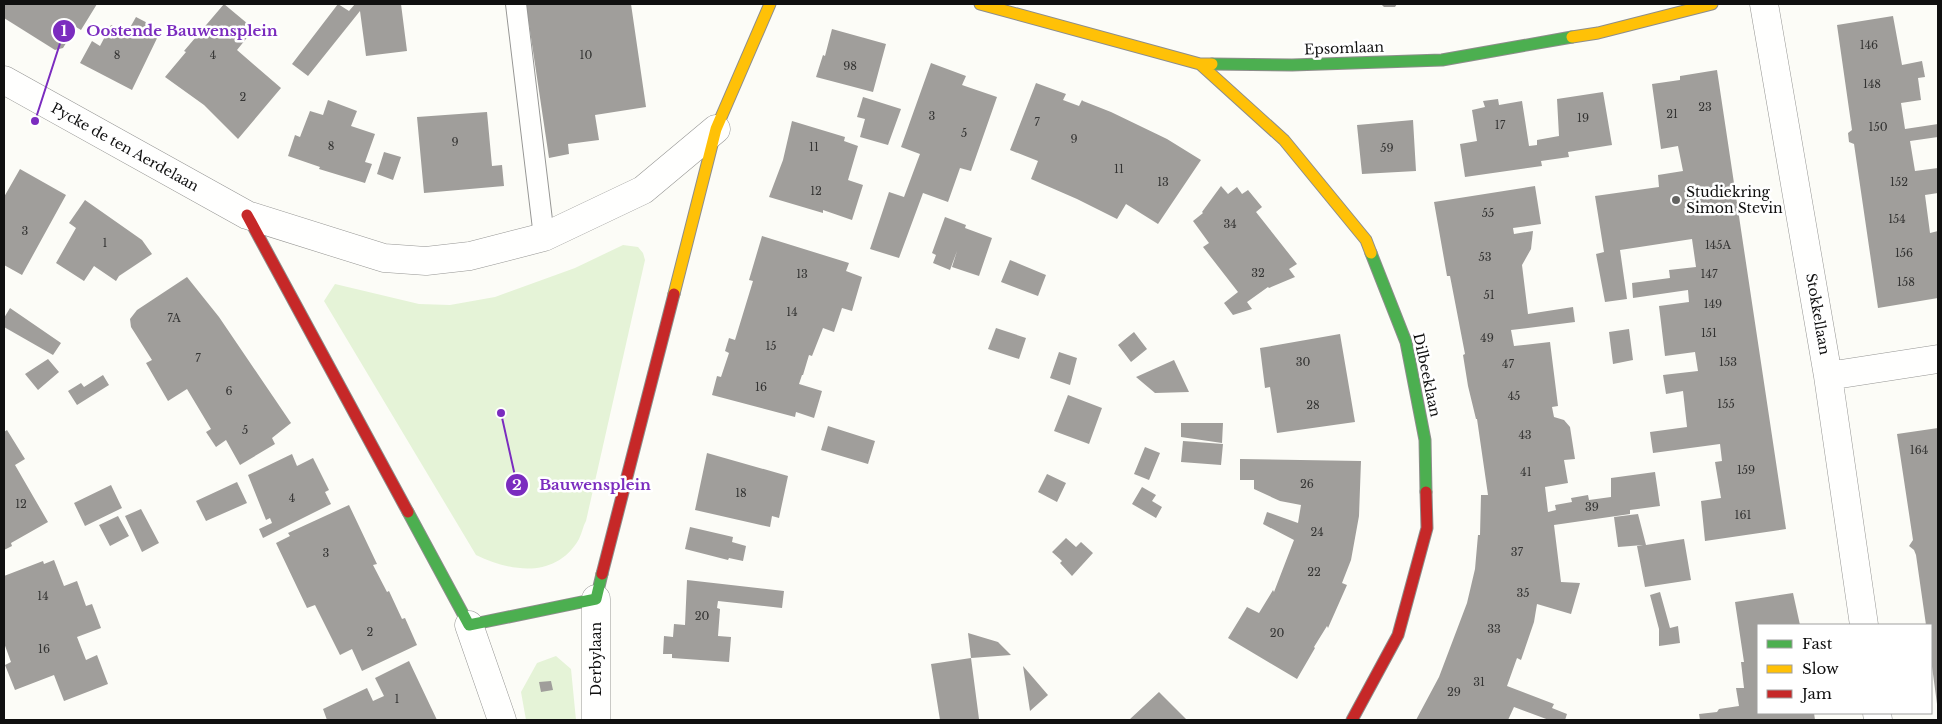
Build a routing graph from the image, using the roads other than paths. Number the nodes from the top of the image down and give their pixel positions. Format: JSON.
{"nodes":[{"id":1,"x":516,"y":4,"type":"edge"},
{"id":2,"x":770,"y":4,"type":"edge"},
{"id":3,"x":980,"y":4,"type":"edge"},
{"id":4,"x":1712,"y":4,"type":"edge"},
{"id":5,"x":1764,"y":4,"type":"edge"},
{"id":6,"x":1200,"y":64,"type":"junction"},
{"id":7,"x":4,"y":80,"type":"edge"},
{"id":8,"x":716,"y":129,"type":"junction"},
{"id":9,"x":247,"y":215,"type":"junction"},
{"id":10,"x":544,"y":237,"type":"junction"},
{"id":11,"x":1938,"y":359,"type":"edge"},
{"id":12,"x":1828,"y":376,"type":"junction"},
{"id":13,"x":596,"y":599,"type":"junction"},
{"id":14,"x":1864,"y":624,"type":"edge"},
{"id":15,"x":469,"y":625,"type":"junction"},
{"id":16,"x":502,"y":720,"type":"edge"},
{"id":17,"x":596,"y":720,"type":"edge"},
{"id":18,"x":1352,"y":720,"type":"edge"}],
"edges":[{"from":1,"to":10,"type":"lane"},
{"from":2,"to":8,"type":"street"},
{"from":3,"to":6,"type":"street","name":"Epsomlaan"},
{"from":4,"to":6,"type":"street","name":"Epsomlaan"},
{"from":5,"to":12,"type":"street","name":"Stokkellaan"},
{"from":6,"to":18,"type":"street","name":"Dilbeeklaan"},
{"from":7,"to":9,"type":"street","name":"Pycke de ten Aerdelaan"},
{"from":8,"to":10,"type":"street","name":"Pycke de ten Aerdelaan"},
{"from":8,"to":13,"type":"street"},
{"from":9,"to":10,"type":"street","name":"Pycke de ten Aerdelaan"},
{"from":9,"to":15,"type":"street"},
{"from":11,"to":12,"type":"street"},
{"from":12,"to":14,"type":"street","name":"Stokkellaan"},
{"from":13,"to":15,"type":"street"},
{"from":13,"to":17,"type":"street","name":"Derbylaan"},
{"from":15,"to":16,"type":"street"}]}
